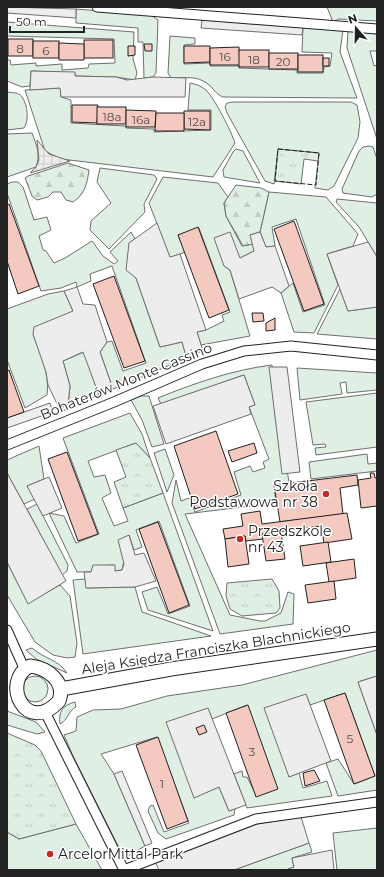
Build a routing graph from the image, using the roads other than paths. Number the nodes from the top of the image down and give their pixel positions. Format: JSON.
{"nodes":[{"id":1,"x":97,"y":7,"type":"edge"},
{"id":2,"x":377,"y":29,"type":"edge"},
{"id":3,"x":377,"y":355,"type":"edge"},
{"id":4,"x":7,"y":445,"type":"edge"},
{"id":5,"x":7,"y":630,"type":"edge"},
{"id":6,"x":377,"y":639,"type":"edge"},
{"id":7,"x":24,"y":668,"type":"junction"},
{"id":8,"x":61,"y":689,"type":"junction"},
{"id":9,"x":8,"y":696,"type":"edge"},
{"id":10,"x":44,"y":712,"type":"junction"},
{"id":11,"x":377,"y":802,"type":"edge"},
{"id":12,"x":124,"y":870,"type":"edge"}],
"edges":[{"from":1,"to":2,"type":"street"},
{"from":3,"to":4,"type":"street","name":"Bohaterów Monte Cassino"},
{"from":5,"to":7,"type":"street"},
{"from":6,"to":8,"type":"street","name":"Aleja Księdza Franciszka Blachnickiego"},
{"from":7,"to":8,"type":"street"},
{"from":7,"to":9,"type":"street"},
{"from":8,"to":10,"type":"street"},
{"from":9,"to":10,"type":"street"},
{"from":10,"to":12,"type":"street"},
{"from":11,"to":12,"type":"street"}]}
